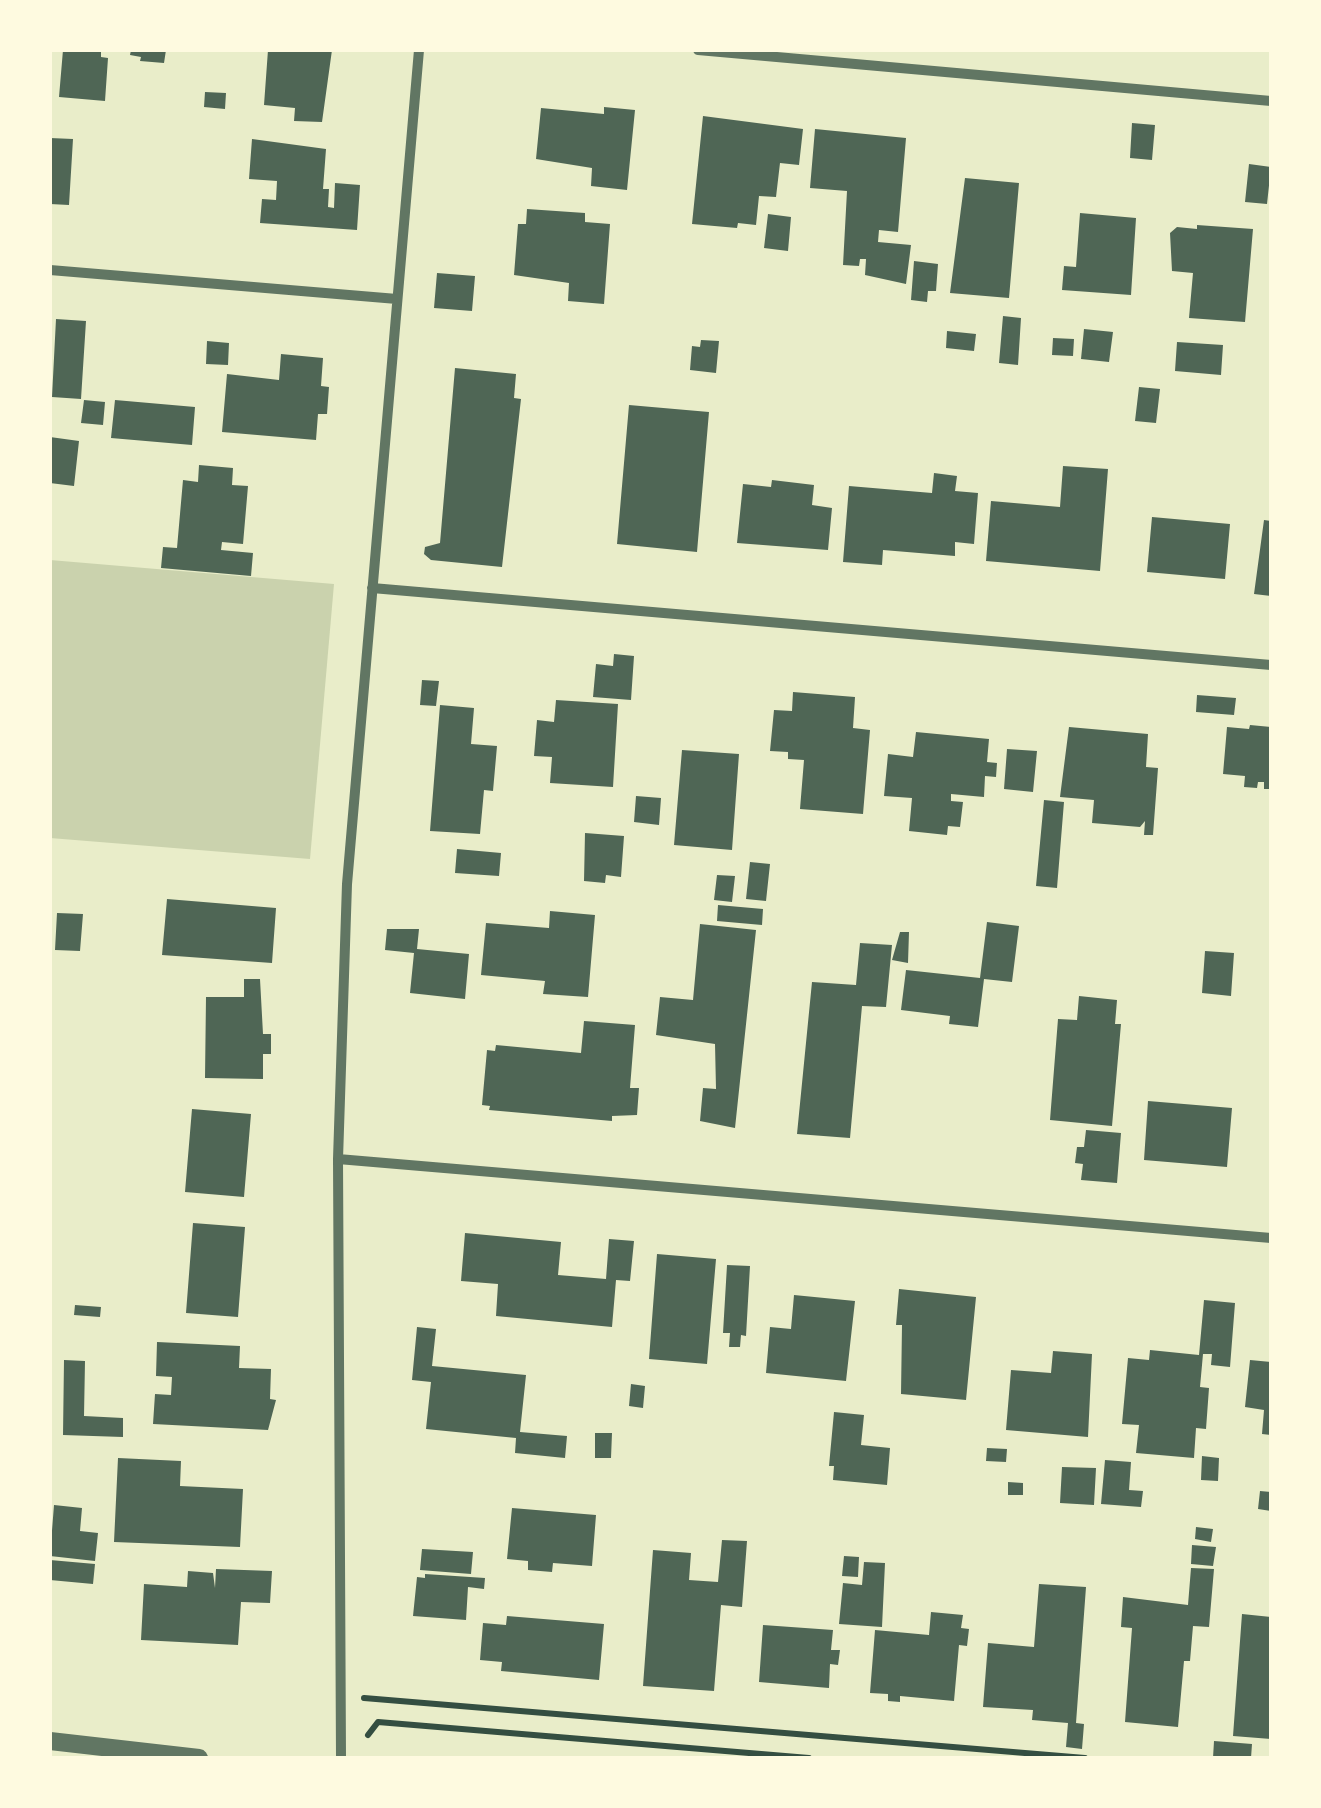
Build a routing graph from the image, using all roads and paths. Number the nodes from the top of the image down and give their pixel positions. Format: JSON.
{"nodes":[{"id":1,"x":419,"y":50,"type":"edge"},
{"id":2,"x":698,"y":50,"type":"edge"},
{"id":3,"x":1271,"y":101,"type":"edge"},
{"id":4,"x":50,"y":270,"type":"edge"},
{"id":5,"x":397,"y":298,"type":"junction"},
{"id":6,"x":372,"y":588,"type":"junction"},
{"id":7,"x":1271,"y":665,"type":"edge"},
{"id":8,"x":338,"y":1159,"type":"junction"},
{"id":9,"x":1271,"y":1238,"type":"edge"},
{"id":10,"x":344,"y":1697,"type":"junction"},
{"id":11,"x":50,"y":1741,"type":"edge"},
{"id":12,"x":361,"y":1746,"type":"dead end"},
{"id":13,"x":199,"y":1758,"type":"edge"},
{"id":14,"x":341,"y":1758,"type":"edge"},
{"id":15,"x":809,"y":1758,"type":"edge"},
{"id":16,"x":1086,"y":1758,"type":"edge"}],
"edges":[{"from":1,"to":5,"type":"street"},
{"from":2,"to":3,"type":"street"},
{"from":4,"to":5,"type":"street"},
{"from":5,"to":6,"type":"street"},
{"from":6,"to":7,"type":"street"},
{"from":6,"to":8,"type":"street"},
{"from":8,"to":9,"type":"street"},
{"from":8,"to":10,"type":"street"},
{"from":10,"to":14,"type":"street"},
{"from":10,"to":16,"type":"path"},
{"from":11,"to":13,"type":"street"},
{"from":12,"to":15,"type":"path"}]}
